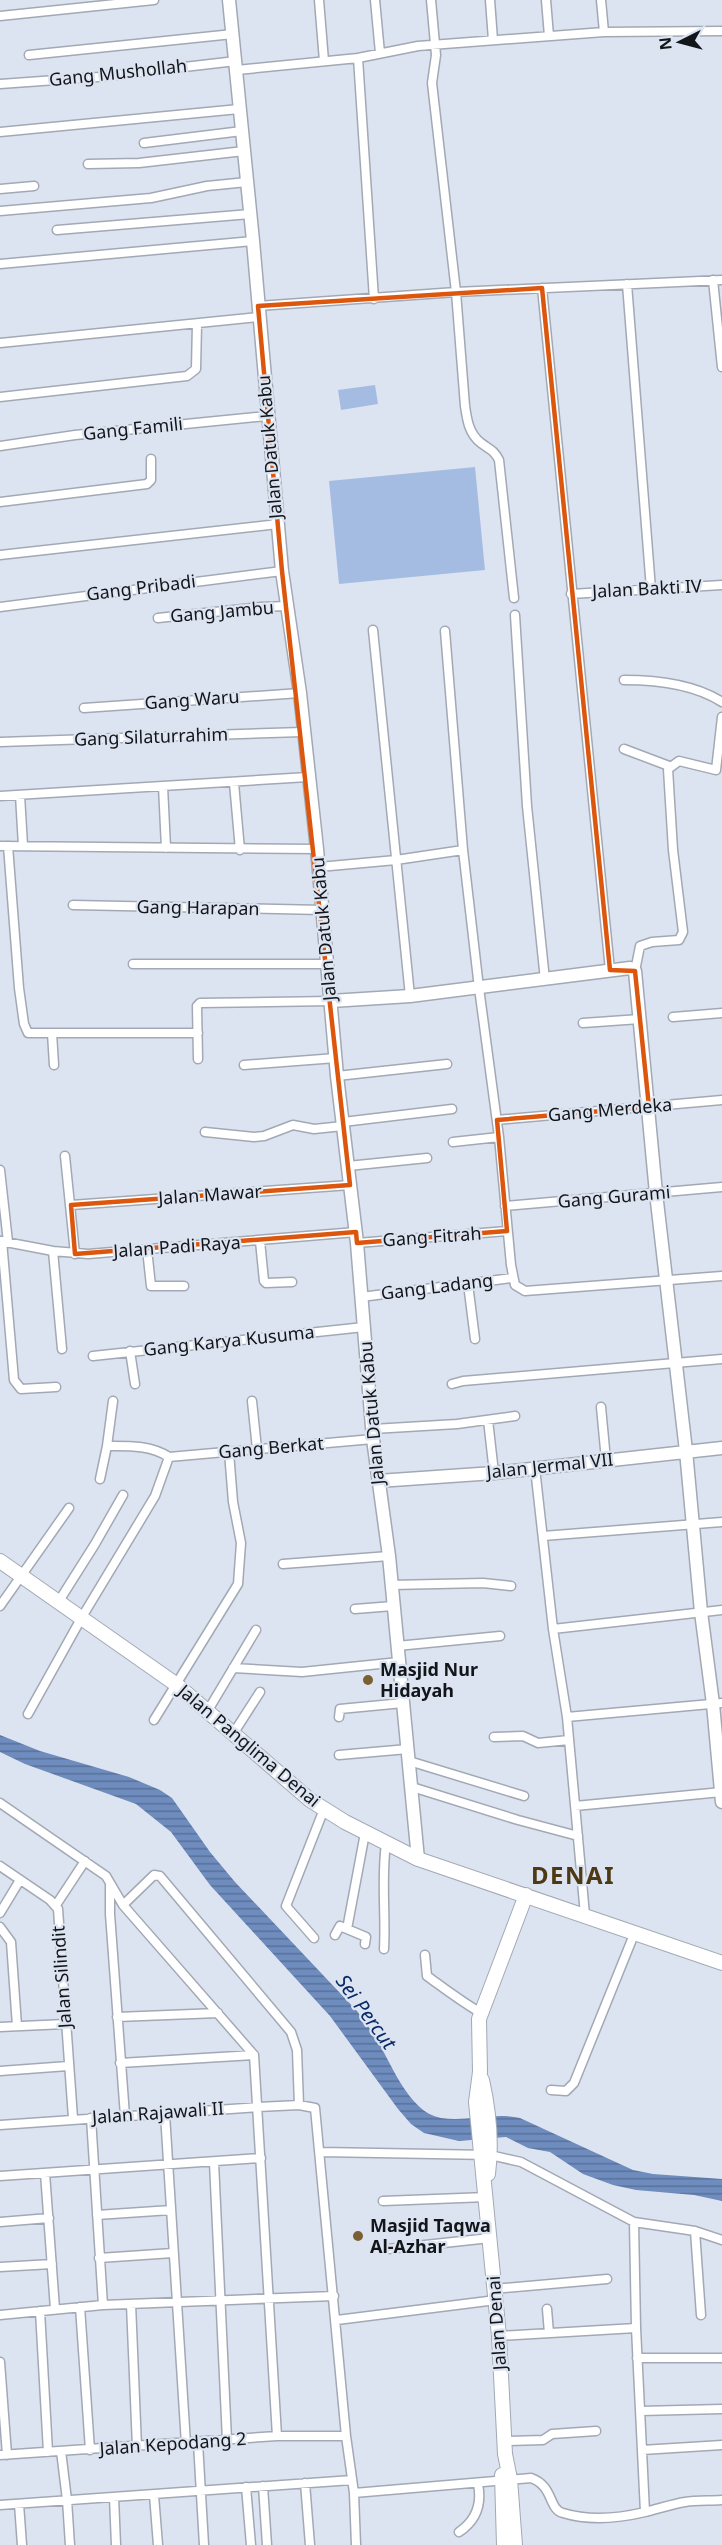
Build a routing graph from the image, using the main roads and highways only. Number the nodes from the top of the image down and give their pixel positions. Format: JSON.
{"nodes":[{"id":1,"x":0,"y":1561,"type":"edge"},
{"id":2,"x":526,"y":1895,"type":"junction"},
{"id":3,"x":722,"y":1963,"type":"edge"},
{"id":4,"x":505,"y":2480,"type":"junction"},
{"id":5,"x":504,"y":2545,"type":"edge"},
{"id":6,"x":515,"y":2545,"type":"edge"}],
"edges":[{"from":1,"to":2,"type":"main road","name":"Jalan Panglima Denai"},
{"from":2,"to":3,"type":"main road","name":"Jalan Panglima Denai"},
{"from":2,"to":4,"type":"main road","name":"Jalan Denai"},
{"from":4,"to":5,"type":"main road","name":"Jalan Denai"},
{"from":4,"to":6,"type":"main road","name":"Jalan Denai"}]}
